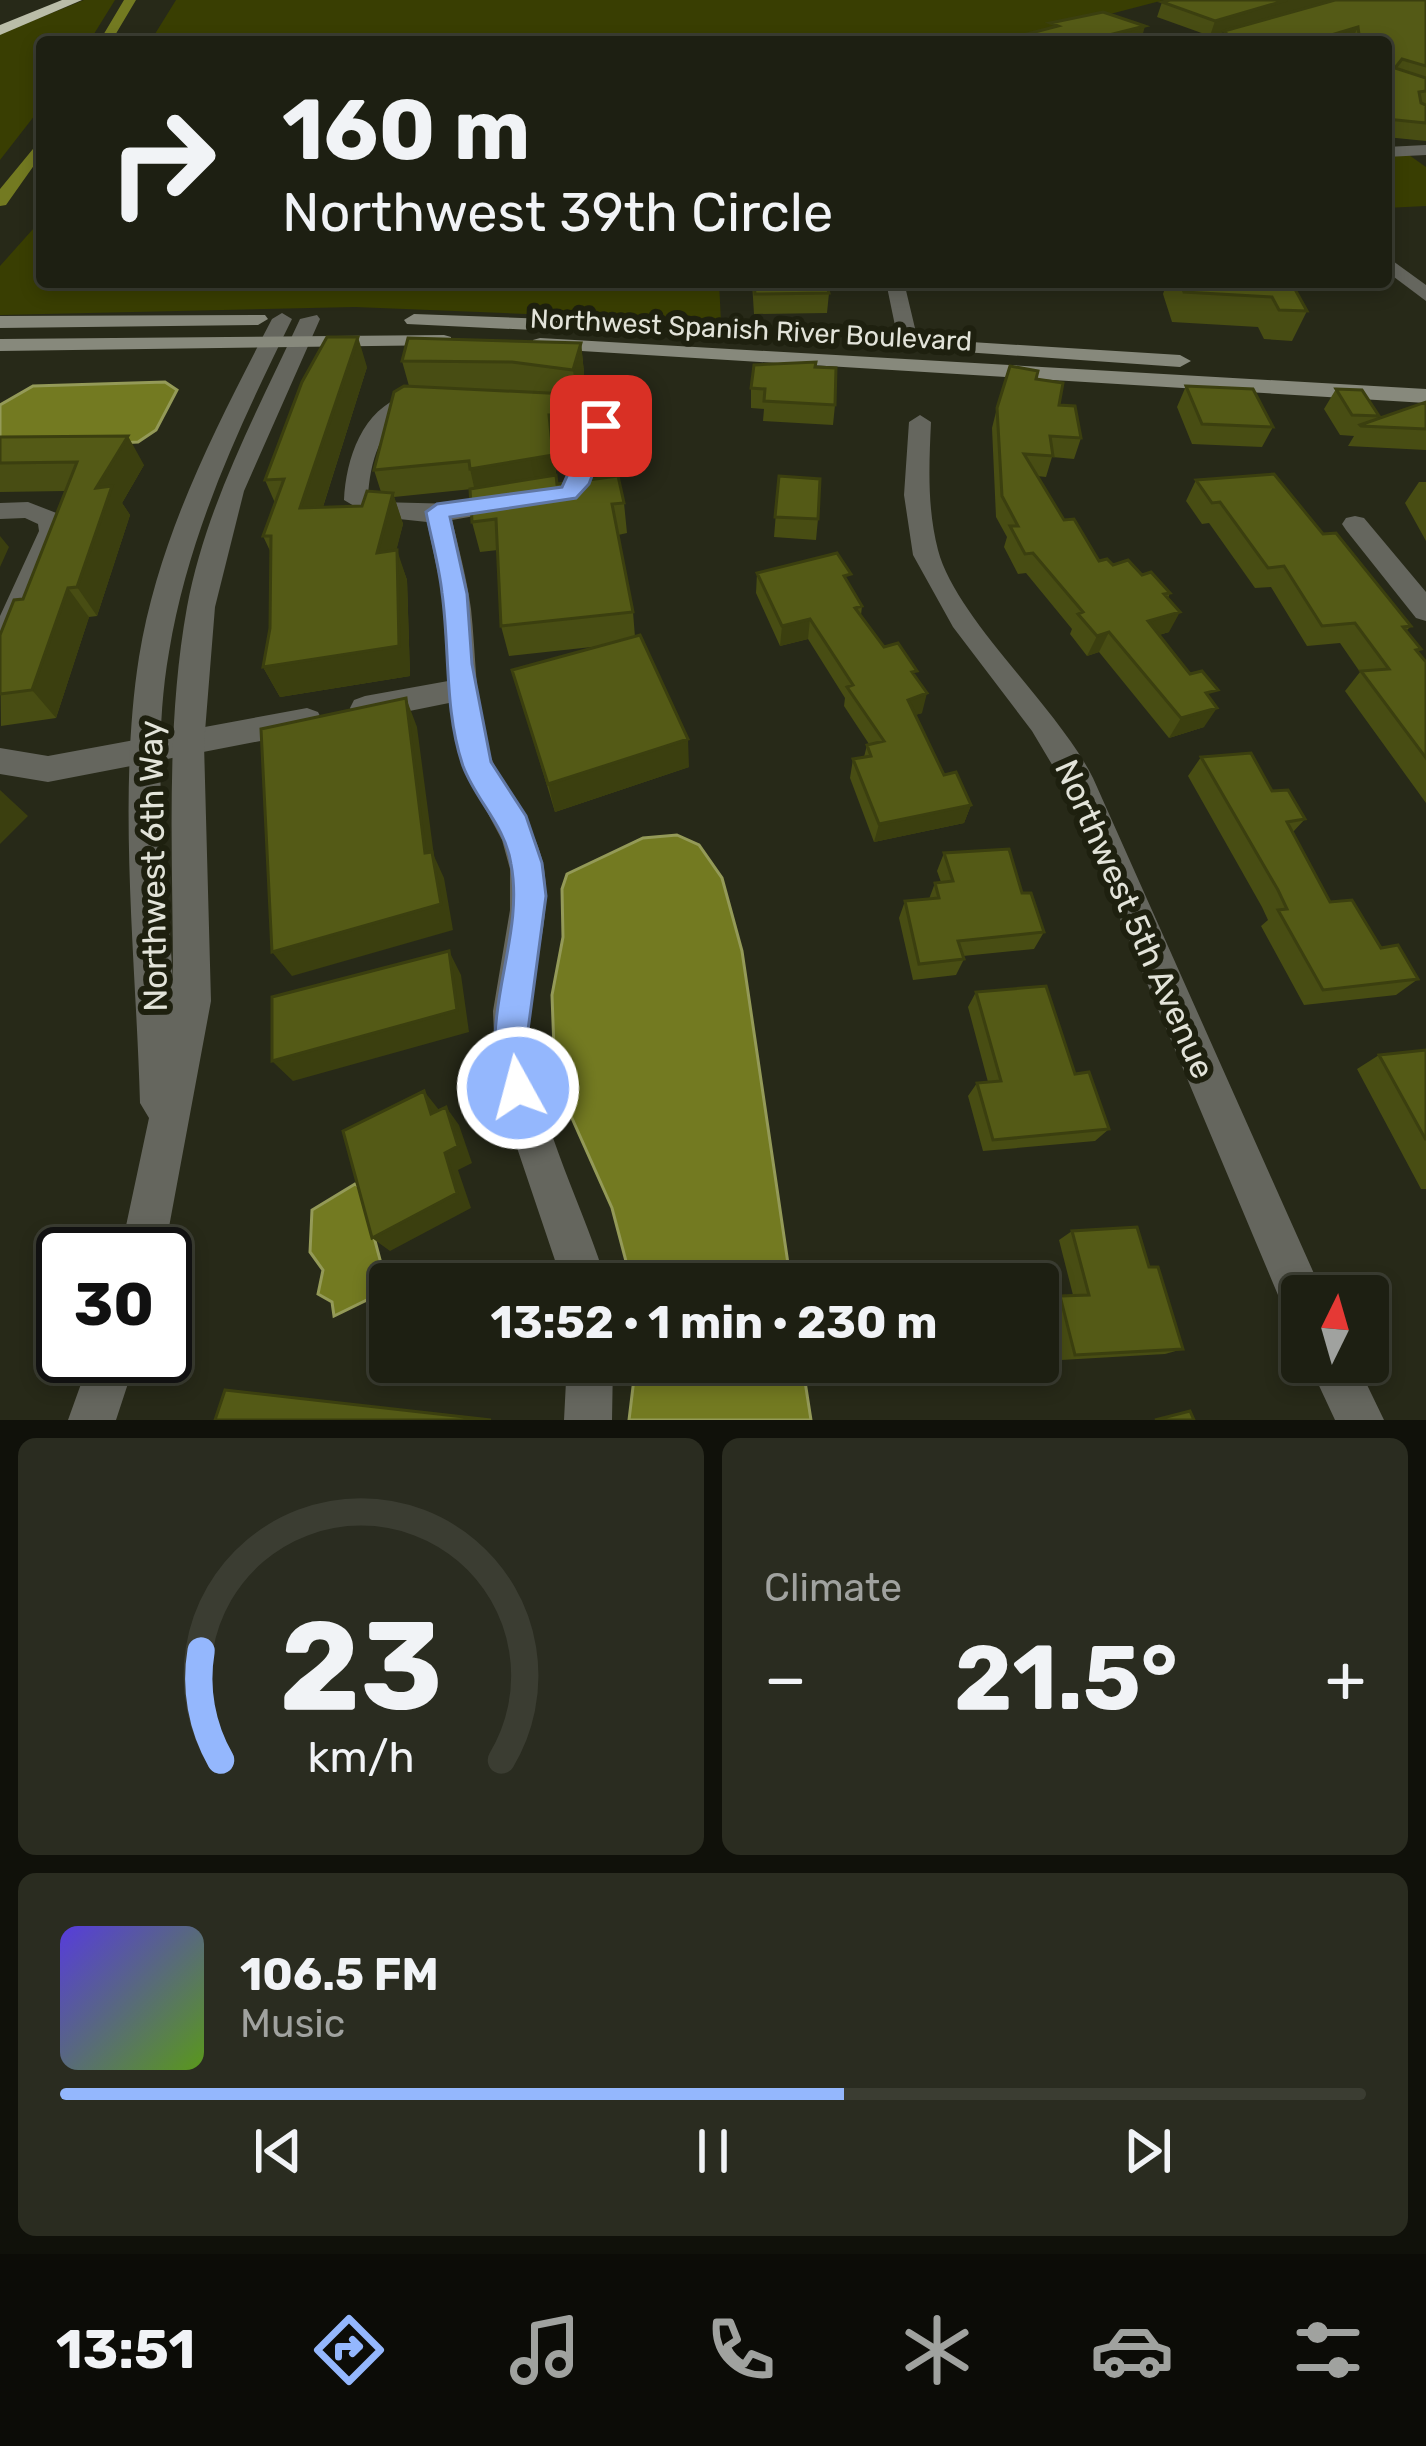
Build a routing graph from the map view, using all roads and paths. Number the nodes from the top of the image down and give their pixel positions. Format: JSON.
{"nodes":[{"id":1,"x":48,"y":0,"type":"edge"},
{"id":2,"x":75,"y":0,"type":"edge"},
{"id":3,"x":0,"y":19,"type":"edge"},
{"id":4,"x":0,"y":30,"type":"edge"},
{"id":5,"x":1426,"y":150,"type":"edge"},
{"id":6,"x":1392,"y":152,"type":"edge"},
{"id":7,"x":1392,"y":267,"type":"edge"},
{"id":8,"x":896,"y":288,"type":"edge"},
{"id":9,"x":1426,"y":295,"type":"edge"},
{"id":10,"x":0,"y":322,"type":"edge"},
{"id":11,"x":322,"y":324,"type":"junction"},
{"id":12,"x":277,"y":329,"type":"junction"},
{"id":13,"x":0,"y":345,"type":"edge"},
{"id":14,"x":909,"y":345,"type":"junction"},
{"id":15,"x":690,"y":353,"type":"junction"},
{"id":16,"x":1426,"y":375,"type":"edge"},
{"id":17,"x":1426,"y":396,"type":"edge"},
{"id":18,"x":920,"y":422,"type":"dead end"},
{"id":19,"x":0,"y":511,"type":"edge"},
{"id":20,"x":437,"y":512,"type":"junction"},
{"id":21,"x":1355,"y":524,"type":"dead end"},
{"id":22,"x":1426,"y":611,"type":"edge"},
{"id":23,"x":0,"y":646,"type":"edge"},
{"id":24,"x":463,"y":689,"type":"junction"},
{"id":25,"x":189,"y":744,"type":"junction"},
{"id":26,"x":146,"y":752,"type":"junction"},
{"id":27,"x":0,"y":761,"type":"edge"},
{"id":28,"x":162,"y":1151,"type":"junction"},
{"id":29,"x":147,"y":1227,"type":"edge"},
{"id":30,"x":580,"y":1263,"type":"edge"},
{"id":31,"x":1292,"y":1275,"type":"edge"},
{"id":32,"x":105,"y":1383,"type":"edge"},
{"id":33,"x":589,"y":1383,"type":"edge"},
{"id":34,"x":1342,"y":1383,"type":"edge"},
{"id":35,"x":92,"y":1420,"type":"edge"},
{"id":36,"x":588,"y":1420,"type":"edge"},
{"id":37,"x":1360,"y":1420,"type":"edge"}],
"edges":[{"from":1,"to":3,"type":"highway"},
{"from":2,"to":4,"type":"highway"},
{"from":5,"to":6,"type":"street"},
{"from":7,"to":9,"type":"street"},
{"from":8,"to":14,"type":"street"},
{"from":10,"to":12,"type":"main road","name":"Northwest Spanish River Boulevard"},
{"from":11,"to":12,"type":"main road","name":"Northwest Spanish River Boulevard"},
{"from":11,"to":14,"type":"main road","name":"Northwest Spanish River Boulevard"},
{"from":11,"to":15,"type":"main road","name":"Northwest Spanish River Boulevard"},
{"from":11,"to":25,"type":"street","name":"Northwest 6th Way"},
{"from":12,"to":13,"type":"main road","name":"Northwest Spanish River Boulevard"},
{"from":12,"to":26,"type":"street","name":"Northwest 6th Way"},
{"from":14,"to":15,"type":"main road"},
{"from":14,"to":16,"type":"main road","name":"Northwest Spanish River Boulevard"},
{"from":15,"to":17,"type":"main road","name":"Northwest Spanish River Boulevard"},
{"from":18,"to":31,"type":"street","name":"Northwest 5th Avenue"},
{"from":19,"to":23,"type":"street"},
{"from":20,"to":20,"type":"street"},
{"from":20,"to":24,"type":"street"},
{"from":21,"to":22,"type":"street"},
{"from":24,"to":25,"type":"street"},
{"from":24,"to":30,"type":"street"},
{"from":25,"to":26,"type":"street"},
{"from":25,"to":28,"type":"street","name":"Northwest 6th Way"},
{"from":26,"to":27,"type":"street"},
{"from":26,"to":28,"type":"street","name":"Northwest 6th Way"},
{"from":28,"to":29,"type":"street","name":"Northwest 6th Way"},
{"from":32,"to":35,"type":"street"},
{"from":33,"to":36,"type":"street"},
{"from":34,"to":37,"type":"street"}]}
